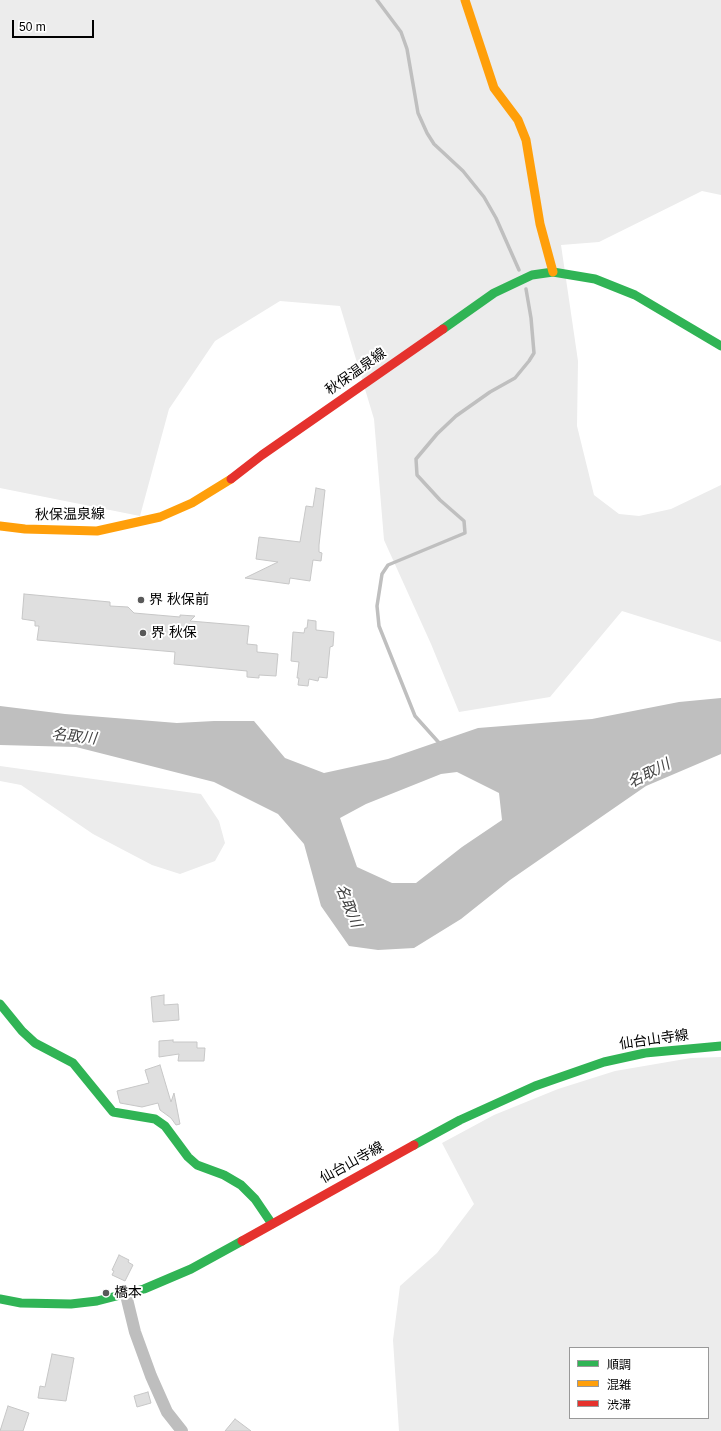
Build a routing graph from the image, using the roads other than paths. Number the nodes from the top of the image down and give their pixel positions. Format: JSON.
{"nodes":[{"id":1,"x":465,"y":0,"type":"edge"},
{"id":2,"x":553,"y":272,"type":"junction"},
{"id":3,"x":721,"y":346,"type":"edge"},
{"id":4,"x":0,"y":526,"type":"edge"},
{"id":5,"x":0,"y":1004,"type":"edge"},
{"id":6,"x":721,"y":1046,"type":"edge"},
{"id":7,"x":272,"y":1224,"type":"junction"},
{"id":8,"x":126,"y":1295,"type":"junction"},
{"id":9,"x":0,"y":1299,"type":"edge"},
{"id":10,"x":182,"y":1431,"type":"edge"}],
"edges":[{"from":1,"to":2,"type":"main road"},
{"from":2,"to":3,"type":"main road","name":"秋保温泉線"},
{"from":2,"to":4,"type":"main road","name":"秋保温泉線"},
{"from":5,"to":7,"type":"main road"},
{"from":6,"to":7,"type":"main road","name":"仙台山寺線"},
{"from":7,"to":8,"type":"main road","name":"仙台山寺線"},
{"from":8,"to":9,"type":"main road","name":"仙台山寺線"},
{"from":8,"to":10,"type":"street"}]}
